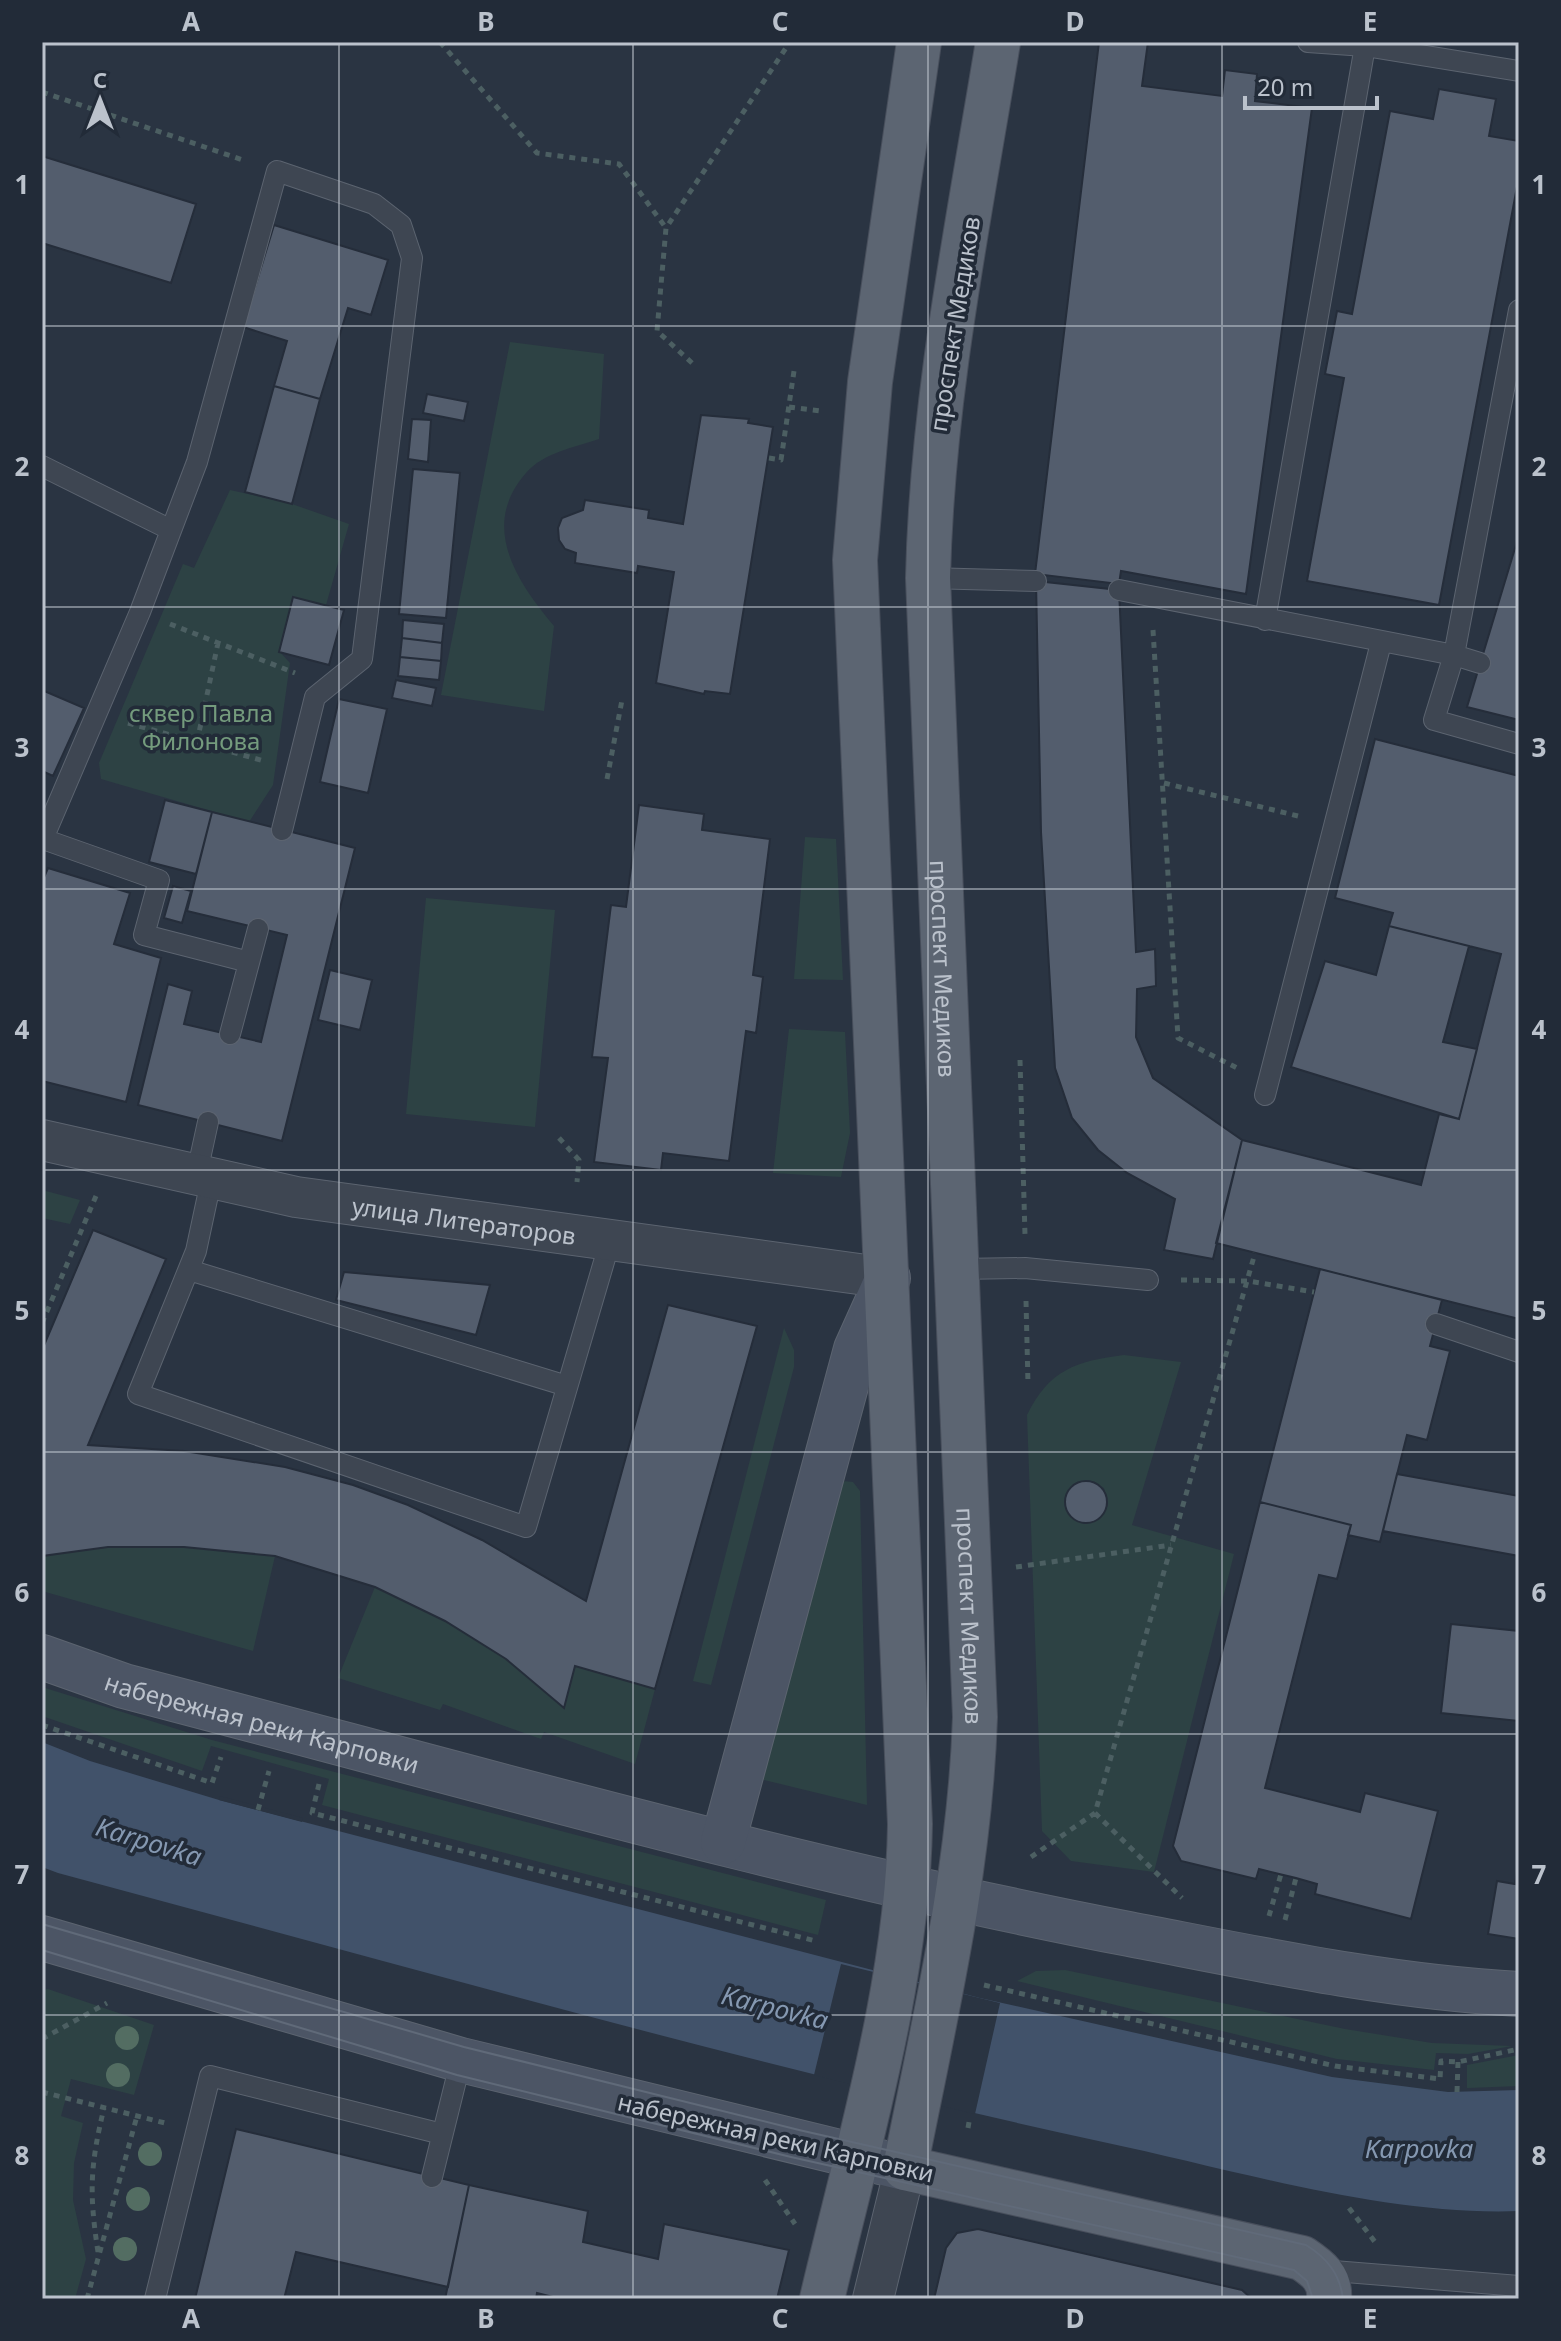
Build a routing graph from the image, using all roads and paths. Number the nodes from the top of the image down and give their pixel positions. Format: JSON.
{"nodes":[{"id":1,"x":440,"y":42,"type":"edge"},
{"id":2,"x":790,"y":42,"type":"edge"},
{"id":3,"x":919,"y":42,"type":"edge"},
{"id":4,"x":998,"y":42,"type":"edge"},
{"id":5,"x":1308,"y":42,"type":"edge"},
{"id":6,"x":1365,"y":46,"type":"junction"},
{"id":7,"x":1519,"y":71,"type":"edge"},
{"id":8,"x":42,"y":92,"type":"edge"},
{"id":9,"x":277,"y":171,"type":"junction"},
{"id":10,"x":666,"y":228,"type":"junction"},
{"id":11,"x":1519,"y":310,"type":"edge"},
{"id":12,"x":692,"y":363,"type":"dead end"},
{"id":13,"x":794,"y":371,"type":"dead end"},
{"id":14,"x":789,"y":407,"type":"junction"},
{"id":15,"x":820,"y":411,"type":"dead end"},
{"id":16,"x":769,"y":458,"type":"dead end"},
{"id":17,"x":42,"y":466,"type":"edge"},
{"id":18,"x":171,"y":530,"type":"junction"},
{"id":19,"x":928,"y":578,"type":"junction"},
{"id":20,"x":1036,"y":581,"type":"dead end"},
{"id":21,"x":1119,"y":590,"type":"dead end"},
{"id":22,"x":1151,"y":597,"type":"junction"},
{"id":23,"x":140,"y":612,"type":"junction"},
{"id":24,"x":1265,"y":620,"type":"junction"},
{"id":25,"x":218,"y":643,"type":"junction"},
{"id":26,"x":1381,"y":643,"type":"junction"},
{"id":27,"x":1454,"y":655,"type":"junction"},
{"id":28,"x":1480,"y":663,"type":"dead end"},
{"id":29,"x":329,"y":686,"type":"junction"},
{"id":30,"x":622,"y":700,"type":"dead end"},
{"id":31,"x":96,"y":714,"type":"junction"},
{"id":32,"x":197,"y":742,"type":"junction"},
{"id":33,"x":1519,"y":744,"type":"edge"},
{"id":34,"x":297,"y":771,"type":"junction"},
{"id":35,"x":607,"y":779,"type":"dead end"},
{"id":36,"x":1164,"y":783,"type":"junction"},
{"id":37,"x":1334,"y":826,"type":"junction"},
{"id":38,"x":282,"y":830,"type":"dead end"},
{"id":39,"x":42,"y":840,"type":"edge"},
{"id":40,"x":258,"y":929,"type":"dead end"},
{"id":41,"x":249,"y":962,"type":"junction"},
{"id":42,"x":230,"y":1034,"type":"dead end"},
{"id":43,"x":1020,"y":1060,"type":"dead end"},
{"id":44,"x":1266,"y":1089,"type":"joint"},
{"id":45,"x":208,"y":1122,"type":"dead end"},
{"id":46,"x":559,"y":1138,"type":"dead end"},
{"id":47,"x":42,"y":1140,"type":"edge"},
{"id":48,"x":204,"y":1179,"type":"junction"},
{"id":49,"x":577,"y":1182,"type":"dead end"},
{"id":50,"x":96,"y":1196,"type":"dead end"},
{"id":51,"x":611,"y":1238,"type":"junction"},
{"id":52,"x":1255,"y":1253,"type":"dead end"},
{"id":53,"x":1025,"y":1268,"type":"junction"},
{"id":54,"x":959,"y":1269,"type":"junction"},
{"id":55,"x":189,"y":1270,"type":"junction"},
{"id":56,"x":888,"y":1278,"type":"junction"},
{"id":57,"x":1148,"y":1280,"type":"joint"},
{"id":58,"x":1248,"y":1281,"type":"junction"},
{"id":59,"x":1314,"y":1292,"type":"dead end"},
{"id":60,"x":42,"y":1323,"type":"edge"},
{"id":61,"x":1436,"y":1324,"type":"dead end"},
{"id":62,"x":1519,"y":1352,"type":"edge"},
{"id":63,"x":1028,"y":1384,"type":"dead end"},
{"id":64,"x":567,"y":1386,"type":"junction"},
{"id":65,"x":1171,"y":1545,"type":"junction"},
{"id":66,"x":1016,"y":1567,"type":"dead end"},
{"id":67,"x":42,"y":1657,"type":"edge"},
{"id":68,"x":42,"y":1725,"type":"edge"},
{"id":69,"x":233,"y":1761,"type":"dead end"},
{"id":70,"x":257,"y":1767,"type":"dead end"},
{"id":71,"x":269,"y":1771,"type":"junction"},
{"id":72,"x":282,"y":1774,"type":"dead end"},
{"id":73,"x":307,"y":1781,"type":"dead end"},
{"id":74,"x":258,"y":1810,"type":"dead end"},
{"id":75,"x":1095,"y":1813,"type":"junction"},
{"id":76,"x":723,"y":1842,"type":"junction"},
{"id":77,"x":1031,"y":1857,"type":"dead end"},
{"id":78,"x":1281,"y":1874,"type":"dead end"},
{"id":79,"x":1296,"y":1878,"type":"dead end"},
{"id":80,"x":909,"y":1890,"type":"junction"},
{"id":81,"x":958,"y":1901,"type":"junction"},
{"id":82,"x":1191,"y":1907,"type":"dead end"},
{"id":83,"x":1268,"y":1921,"type":"dead end"},
{"id":84,"x":1284,"y":1924,"type":"dead end"},
{"id":85,"x":42,"y":1938,"type":"edge"},
{"id":86,"x":816,"y":1941,"type":"dead end"},
{"id":87,"x":963,"y":1987,"type":"junction"},
{"id":88,"x":1519,"y":1994,"type":"edge"},
{"id":89,"x":104,"y":2008,"type":"dead end"},
{"id":90,"x":42,"y":2039,"type":"edge"},
{"id":91,"x":1519,"y":2049,"type":"edge"},
{"id":92,"x":461,"y":2060,"type":"junction"},
{"id":93,"x":1458,"y":2062,"type":"junction"},
{"id":94,"x":42,"y":2092,"type":"edge"},
{"id":95,"x":1457,"y":2092,"type":"dead end"},
{"id":96,"x":104,"y":2108,"type":"junction"},
{"id":97,"x":137,"y":2116,"type":"junction"},
{"id":98,"x":197,"y":2131,"type":"junction"},
{"id":99,"x":442,"y":2134,"type":"junction"},
{"id":100,"x":854,"y":2157,"type":"junction"},
{"id":101,"x":905,"y":2168,"type":"junction"},
{"id":102,"x":760,"y":2172,"type":"dead end"},
{"id":103,"x":432,"y":2177,"type":"dead end"},
{"id":104,"x":799,"y":2229,"type":"dead end"},
{"id":105,"x":99,"y":2255,"type":"junction"},
{"id":106,"x":1325,"y":2285,"type":"edge"},
{"id":107,"x":1519,"y":2286,"type":"edge"},
{"id":108,"x":87,"y":2299,"type":"edge"},
{"id":109,"x":155,"y":2299,"type":"edge"},
{"id":110,"x":822,"y":2299,"type":"edge"},
{"id":111,"x":873,"y":2299,"type":"edge"}],
"edges":[{"from":1,"to":10,"type":"path"},
{"from":2,"to":10,"type":"path"},
{"from":3,"to":56,"type":"main road"},
{"from":4,"to":19,"type":"main road","name":"проспект Медиков"},
{"from":5,"to":6,"type":"lane"},
{"from":6,"to":7,"type":"lane"},
{"from":6,"to":24,"type":"lane"},
{"from":8,"to":9,"type":"path"},
{"from":9,"to":18,"type":"lane"},
{"from":9,"to":29,"type":"lane"},
{"from":10,"to":12,"type":"path"},
{"from":11,"to":27,"type":"lane"},
{"from":13,"to":14,"type":"path"},
{"from":14,"to":15,"type":"path"},
{"from":14,"to":16,"type":"path"},
{"from":17,"to":18,"type":"lane"},
{"from":18,"to":23,"type":"lane"},
{"from":19,"to":20,"type":"lane"},
{"from":19,"to":54,"type":"main road","name":"проспект Медиков"},
{"from":21,"to":22,"type":"lane"},
{"from":22,"to":24,"type":"lane"},
{"from":22,"to":36,"type":"path"},
{"from":23,"to":25,"type":"path"},
{"from":23,"to":31,"type":"lane"},
{"from":24,"to":26,"type":"lane"},
{"from":25,"to":29,"type":"path"},
{"from":25,"to":32,"type":"path"},
{"from":26,"to":27,"type":"lane"},
{"from":26,"to":37,"type":"lane"},
{"from":27,"to":28,"type":"lane"},
{"from":27,"to":33,"type":"lane"},
{"from":29,"to":34,"type":"lane"},
{"from":30,"to":35,"type":"path"},
{"from":31,"to":32,"type":"path"},
{"from":31,"to":39,"type":"lane"},
{"from":32,"to":34,"type":"path"},
{"from":34,"to":38,"type":"lane"},
{"from":36,"to":37,"type":"path"},
{"from":36,"to":44,"type":"path"},
{"from":37,"to":44,"type":"lane"},
{"from":39,"to":41,"type":"lane"},
{"from":40,"to":41,"type":"lane"},
{"from":41,"to":42,"type":"lane"},
{"from":43,"to":53,"type":"path"},
{"from":45,"to":48,"type":"lane"},
{"from":46,"to":49,"type":"path"},
{"from":47,"to":48,"type":"street","name":"улица Литераторов"},
{"from":48,"to":51,"type":"street","name":"улица Литераторов"},
{"from":48,"to":55,"type":"lane"},
{"from":50,"to":60,"type":"path"},
{"from":51,"to":56,"type":"street","name":"улица Литераторов"},
{"from":51,"to":64,"type":"lane"},
{"from":52,"to":58,"type":"path"},
{"from":53,"to":54,"type":"lane"},
{"from":53,"to":57,"type":"lane"},
{"from":53,"to":63,"type":"path"},
{"from":54,"to":81,"type":"main road","name":"проспект Медиков"},
{"from":55,"to":64,"type":"lane"},
{"from":55,"to":64,"type":"lane"},
{"from":56,"to":76,"type":"street"},
{"from":56,"to":80,"type":"main road"},
{"from":57,"to":58,"type":"path"},
{"from":58,"to":59,"type":"path"},
{"from":58,"to":65,"type":"path"},
{"from":61,"to":62,"type":"lane"},
{"from":65,"to":66,"type":"path"},
{"from":65,"to":75,"type":"path"},
{"from":67,"to":76,"type":"street","name":"набережная реки Карповки"},
{"from":68,"to":69,"type":"path"},
{"from":70,"to":71,"type":"path"},
{"from":71,"to":72,"type":"path"},
{"from":71,"to":74,"type":"path"},
{"from":73,"to":86,"type":"path"},
{"from":75,"to":77,"type":"path"},
{"from":75,"to":82,"type":"path"},
{"from":76,"to":80,"type":"street","name":"набережная реки Карповки"},
{"from":78,"to":83,"type":"path"},
{"from":79,"to":84,"type":"path"},
{"from":80,"to":81,"type":"street","name":"набережная реки Карповки"},
{"from":80,"to":100,"type":"main road"},
{"from":81,"to":87,"type":"main road","name":"проспект Медиков"},
{"from":81,"to":88,"type":"street","name":"набережная реки Карповки"},
{"from":85,"to":92,"type":"street","name":"набережная реки Карповки"},
{"from":87,"to":93,"type":"path"},
{"from":87,"to":101,"type":"main road","name":"проспект Медиков"},
{"from":89,"to":90,"type":"path"},
{"from":91,"to":93,"type":"path"},
{"from":92,"to":99,"type":"lane"},
{"from":92,"to":100,"type":"street","name":"набережная реки Карповки"},
{"from":93,"to":95,"type":"path"},
{"from":94,"to":96,"type":"path"},
{"from":96,"to":97,"type":"path"},
{"from":96,"to":105,"type":"path"},
{"from":97,"to":98,"type":"path"},
{"from":97,"to":105,"type":"path"},
{"from":98,"to":99,"type":"lane"},
{"from":98,"to":109,"type":"lane"},
{"from":99,"to":103,"type":"lane"},
{"from":100,"to":101,"type":"street","name":"набережная реки Карповки"},
{"from":100,"to":110,"type":"main road"},
{"from":101,"to":106,"type":"main road","name":"набережная реки Карповки"},
{"from":101,"to":111,"type":"street"},
{"from":102,"to":104,"type":"path"},
{"from":105,"to":108,"type":"path"},
{"from":106,"to":107,"type":"lane","name":"набережная реки Карповки"}]}
